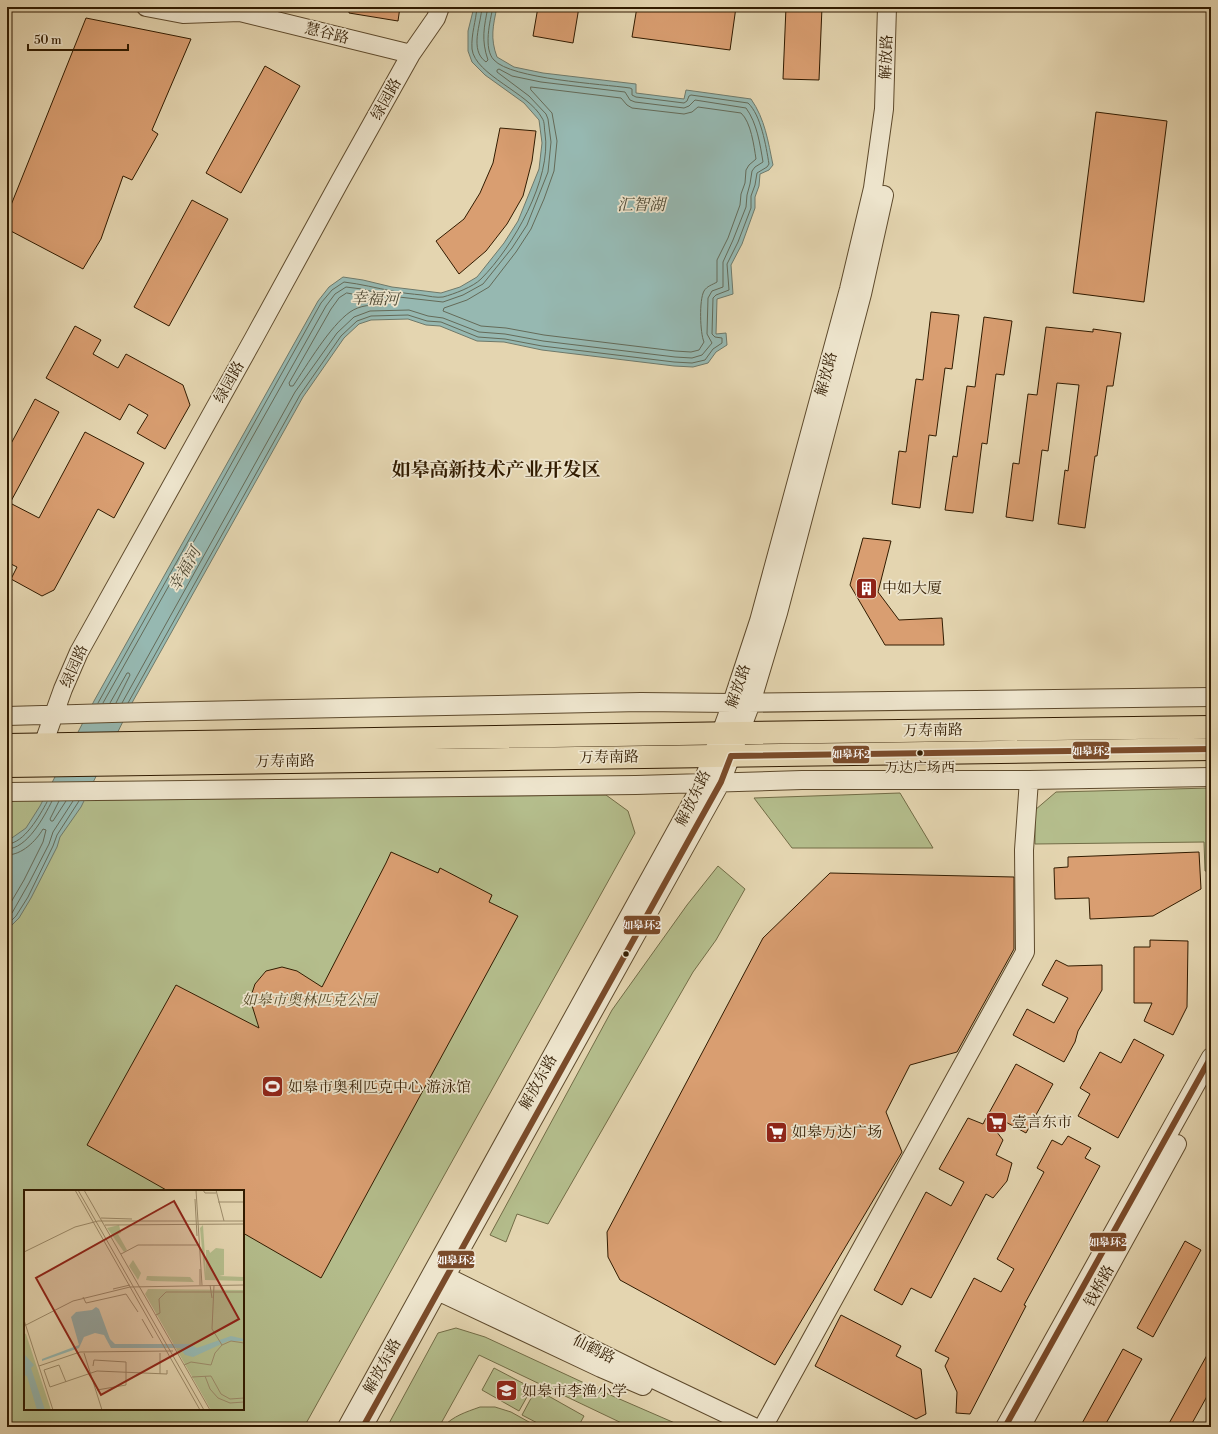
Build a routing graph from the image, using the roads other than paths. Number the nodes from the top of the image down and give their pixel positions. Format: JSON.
{"nodes":[{"id":1,"x":146,"y":7,"type":"edge"},
{"id":2,"x":440,"y":7,"type":"edge"},
{"id":3,"x":887,"y":7,"type":"edge"},
{"id":4,"x":899,"y":7,"type":"edge"},
{"id":5,"x":412,"y":54,"type":"junction"},
{"id":6,"x":1211,"y":697,"type":"edge"},
{"id":7,"x":732,"y":703,"type":"junction"},
{"id":8,"x":751,"y":703,"type":"junction"},
{"id":9,"x":7,"y":716,"type":"edge"},
{"id":10,"x":53,"y":716,"type":"junction"},
{"id":11,"x":1211,"y":727,"type":"edge"},
{"id":12,"x":730,"y":733,"type":"junction"},
{"id":13,"x":44,"y":744,"type":"junction"},
{"id":14,"x":7,"y":745,"type":"edge"},
{"id":15,"x":1211,"y":749,"type":"edge"},
{"id":16,"x":721,"y":756,"type":"junction"},
{"id":17,"x":7,"y":766,"type":"edge"},
{"id":18,"x":35,"y":766,"type":"junction"},
{"id":19,"x":1211,"y":777,"type":"edge"},
{"id":20,"x":1029,"y":780,"type":"junction"},
{"id":21,"x":721,"y":782,"type":"junction"},
{"id":22,"x":702,"y":784,"type":"junction"},
{"id":23,"x":7,"y":792,"type":"edge"},
{"id":24,"x":1211,"y":1057,"type":"edge"},
{"id":25,"x":1211,"y":1082,"type":"edge"},
{"id":26,"x":436,"y":1281,"type":"junction"},
{"id":27,"x":348,"y":1427,"type":"edge"},
{"id":28,"x":363,"y":1427,"type":"edge"},
{"id":29,"x":733,"y":1427,"type":"edge"},
{"id":30,"x":754,"y":1427,"type":"edge"},
{"id":31,"x":763,"y":1427,"type":"edge"},
{"id":32,"x":1005,"y":1427,"type":"edge"},
{"id":33,"x":1021,"y":1427,"type":"edge"}],
"edges":[{"from":1,"to":5,"type":"street","name":"慧谷路"},
{"from":2,"to":5,"type":"street","name":"绿园路"},
{"from":3,"to":7,"type":"street","name":"解放路"},
{"from":4,"to":8,"type":"street","name":"解放路"},
{"from":5,"to":10,"type":"street","name":"绿园路"},
{"from":6,"to":8,"type":"street"},
{"from":7,"to":8,"type":"street"},
{"from":7,"to":10,"type":"street"},
{"from":7,"to":12,"type":"street","name":"解放路"},
{"from":8,"to":12,"type":"street","name":"解放路"},
{"from":9,"to":10,"type":"street"},
{"from":10,"to":13,"type":"street","name":"绿园路"},
{"from":11,"to":12,"type":"main road","name":"万寿南路"},
{"from":12,"to":13,"type":"main road","name":"万寿南路"},
{"from":12,"to":16,"type":"street","name":"解放东路"},
{"from":13,"to":14,"type":"main road","name":"万寿南路"},
{"from":13,"to":18,"type":"street","name":"绿园路"},
{"from":15,"to":16,"type":"main road","name":"万寿南路"},
{"from":16,"to":18,"type":"main road","name":"万寿南路"},
{"from":16,"to":21,"type":"street","name":"解放东路"},
{"from":16,"to":22,"type":"street","name":"解放东路"},
{"from":17,"to":18,"type":"main road","name":"万寿南路"},
{"from":19,"to":20,"type":"street"},
{"from":20,"to":21,"type":"street"},
{"from":20,"to":31,"type":"street"},
{"from":21,"to":22,"type":"street"},
{"from":21,"to":26,"type":"street","name":"解放东路"},
{"from":22,"to":23,"type":"street"},
{"from":22,"to":26,"type":"street","name":"解放东路"},
{"from":24,"to":32,"type":"street","name":"钱桥路"},
{"from":25,"to":33,"type":"street","name":"钱桥路"},
{"from":26,"to":27,"type":"street","name":"解放东路"},
{"from":26,"to":28,"type":"street","name":"解放东路"},
{"from":26,"to":29,"type":"street","name":"仙鹤路"},
{"from":26,"to":30,"type":"street","name":"仙鹤路"}]}
